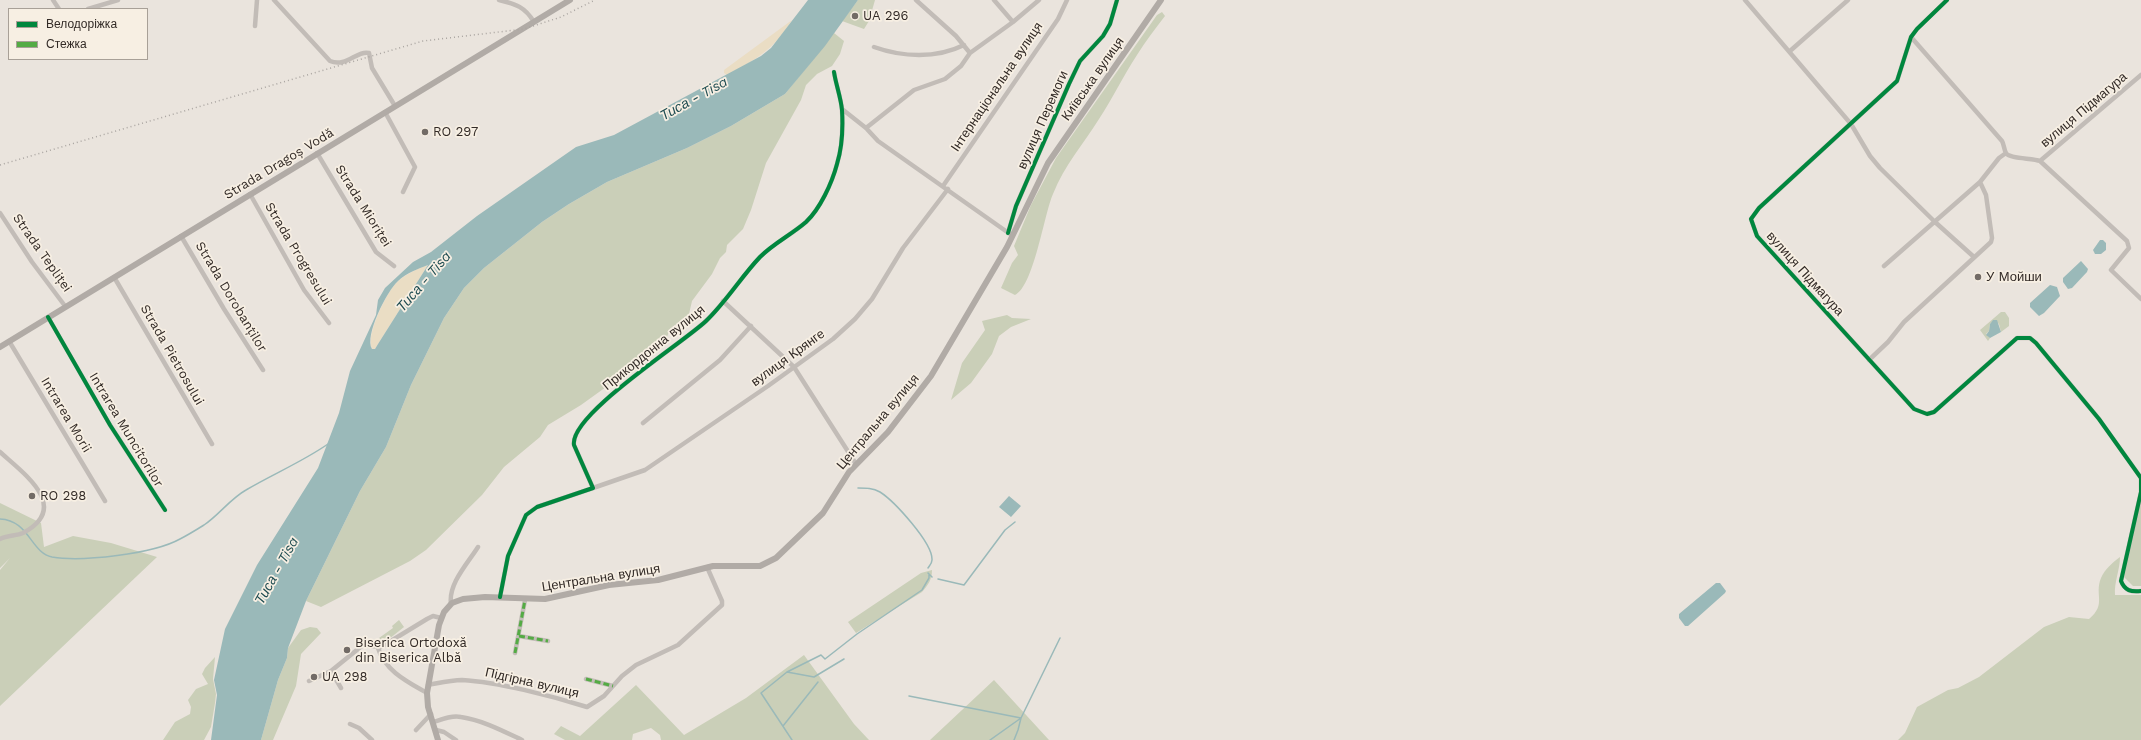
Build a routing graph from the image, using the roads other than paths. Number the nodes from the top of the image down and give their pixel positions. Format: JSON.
{"nodes":[{"id":1,"x":118,"y":0,"type":"edge"},
{"id":2,"x":257,"y":0,"type":"edge"},
{"id":3,"x":274,"y":0,"type":"edge"},
{"id":4,"x":499,"y":0,"type":"edge"},
{"id":5,"x":570,"y":0,"type":"edge"},
{"id":6,"x":916,"y":0,"type":"edge"},
{"id":7,"x":994,"y":0,"type":"edge"},
{"id":8,"x":1039,"y":0,"type":"edge"},
{"id":9,"x":1067,"y":0,"type":"edge"},
{"id":10,"x":1117,"y":0,"type":"edge"},
{"id":11,"x":1162,"y":0,"type":"edge"},
{"id":12,"x":1745,"y":0,"type":"edge"},
{"id":13,"x":1848,"y":0,"type":"edge"},
{"id":14,"x":1947,"y":0,"type":"edge"},
{"id":15,"x":91,"y":8,"type":"edge"},
{"id":16,"x":534,"y":22,"type":"junction"},
{"id":17,"x":1013,"y":22,"type":"junction"},
{"id":18,"x":255,"y":26,"type":"dead end"},
{"id":19,"x":1911,"y":37,"type":"junction"},
{"id":20,"x":964,"y":45,"type":"junction"},
{"id":21,"x":874,"y":47,"type":"dead end"},
{"id":22,"x":1790,"y":52,"type":"junction"},
{"id":23,"x":970,"y":53,"type":"junction"},
{"id":24,"x":834,"y":72,"type":"dead end"},
{"id":25,"x":2141,"y":75,"type":"edge"},
{"id":26,"x":395,"y":106,"type":"junction"},
{"id":27,"x":842,"y":109,"type":"junction"},
{"id":28,"x":385,"y":112,"type":"junction"},
{"id":29,"x":1851,"y":124,"type":"junction"},
{"id":30,"x":866,"y":128,"type":"junction"},
{"id":31,"x":317,"y":153,"type":"junction"},
{"id":32,"x":2006,"y":153,"type":"junction"},
{"id":33,"x":2040,"y":161,"type":"junction"},
{"id":34,"x":1980,"y":182,"type":"junction"},
{"id":35,"x":943,"y":186,"type":"junction"},
{"id":36,"x":948,"y":189,"type":"junction"},
{"id":37,"x":403,"y":192,"type":"dead end"},
{"id":38,"x":250,"y":194,"type":"junction"},
{"id":39,"x":0,"y":213,"type":"edge"},
{"id":40,"x":1935,"y":222,"type":"junction"},
{"id":41,"x":1011,"y":234,"type":"junction"},
{"id":42,"x":181,"y":236,"type":"junction"},
{"id":43,"x":1974,"y":257,"type":"junction"},
{"id":44,"x":394,"y":266,"type":"dead end"},
{"id":45,"x":1884,"y":266,"type":"dead end"},
{"id":46,"x":114,"y":277,"type":"junction"},
{"id":47,"x":2141,"y":300,"type":"edge"},
{"id":48,"x":723,"y":301,"type":"junction"},
{"id":49,"x":66,"y":306,"type":"junction"},
{"id":50,"x":48,"y":317,"type":"junction"},
{"id":51,"x":329,"y":323,"type":"dead end"},
{"id":52,"x":751,"y":326,"type":"junction"},
{"id":53,"x":9,"y":341,"type":"junction"},
{"id":54,"x":0,"y":347,"type":"edge"},
{"id":55,"x":1869,"y":360,"type":"junction"},
{"id":56,"x":794,"y":367,"type":"junction"},
{"id":57,"x":263,"y":370,"type":"dead end"},
{"id":58,"x":643,"y":424,"type":"dead end"},
{"id":59,"x":212,"y":444,"type":"dead end"},
{"id":60,"x":0,"y":452,"type":"edge"},
{"id":61,"x":856,"y":464,"type":"junction"},
{"id":62,"x":593,"y":488,"type":"junction"},
{"id":63,"x":105,"y":501,"type":"dead end"},
{"id":64,"x":165,"y":510,"type":"dead end"},
{"id":65,"x":0,"y":539,"type":"edge"},
{"id":66,"x":478,"y":547,"type":"dead end"},
{"id":67,"x":707,"y":567,"type":"junction"},
{"id":68,"x":2141,"y":591,"type":"edge"},
{"id":69,"x":500,"y":597,"type":"junction"},
{"id":70,"x":525,"y":600,"type":"junction"},
{"id":71,"x":451,"y":604,"type":"junction"},
{"id":72,"x":441,"y":618,"type":"junction"},
{"id":73,"x":519,"y":636,"type":"junction"},
{"id":74,"x":548,"y":641,"type":"dead end"},
{"id":75,"x":378,"y":648,"type":"junction"},
{"id":76,"x":515,"y":653,"type":"dead end"},
{"id":77,"x":331,"y":671,"type":"junction"},
{"id":78,"x":586,"y":678,"type":"dead end"},
{"id":79,"x":309,"y":681,"type":"dead end"},
{"id":80,"x":428,"y":685,"type":"junction"},
{"id":81,"x":613,"y":686,"type":"junction"},
{"id":82,"x":341,"y":688,"type":"dead end"},
{"id":83,"x":427,"y":693,"type":"junction"},
{"id":84,"x":431,"y":714,"type":"junction"},
{"id":85,"x":434,"y":722,"type":"junction"},
{"id":86,"x":350,"y":724,"type":"dead end"},
{"id":87,"x":416,"y":730,"type":"dead end"},
{"id":88,"x":436,"y":730,"type":"junction"},
{"id":89,"x":372,"y":740,"type":"edge"},
{"id":90,"x":438,"y":740,"type":"edge"},
{"id":91,"x":456,"y":740,"type":"edge"},
{"id":92,"x":522,"y":740,"type":"edge"}],
"edges":[{"from":1,"to":15,"type":"street"},
{"from":2,"to":18,"type":"street"},
{"from":3,"to":26,"type":"street"},
{"from":4,"to":16,"type":"street"},
{"from":5,"to":16,"type":"main road","name":"Strada Dragoș Vodă"},
{"from":6,"to":20,"type":"street"},
{"from":7,"to":17,"type":"street"},
{"from":8,"to":17,"type":"street"},
{"from":9,"to":35,"type":"street","name":"Інтернаціональна вулиця"},
{"from":10,"to":41,"type":"street","name":"вулиця Перемоги"},
{"from":11,"to":41,"type":"main road","name":"Київська вулиця"},
{"from":12,"to":22,"type":"street"},
{"from":13,"to":22,"type":"street"},
{"from":14,"to":19,"type":"street"},
{"from":16,"to":26,"type":"main road","name":"Strada Dragoș Vodă"},
{"from":17,"to":23,"type":"street"},
{"from":19,"to":29,"type":"street"},
{"from":19,"to":32,"type":"street"},
{"from":20,"to":21,"type":"street"},
{"from":20,"to":23,"type":"street"},
{"from":22,"to":29,"type":"street"},
{"from":23,"to":30,"type":"street"},
{"from":24,"to":27,"type":"street","name":"Прикордонна вулиця"},
{"from":25,"to":33,"type":"street","name":"вулиця Підмагура"},
{"from":26,"to":28,"type":"main road","name":"Strada Dragoș Vodă"},
{"from":27,"to":30,"type":"street"},
{"from":27,"to":48,"type":"street","name":"Прикордонна вулиця"},
{"from":28,"to":31,"type":"main road","name":"Strada Dragoș Vodă"},
{"from":28,"to":37,"type":"street"},
{"from":29,"to":40,"type":"street"},
{"from":29,"to":55,"type":"street","name":"вулиця Підмагура"},
{"from":30,"to":35,"type":"street"},
{"from":31,"to":38,"type":"main road","name":"Strada Dragoș Vodă"},
{"from":31,"to":44,"type":"street","name":"Strada Mioriței"},
{"from":32,"to":33,"type":"street","name":"вулиця Підмагура"},
{"from":32,"to":34,"type":"street"},
{"from":33,"to":47,"type":"street","name":"вулиця Підмагура"},
{"from":34,"to":40,"type":"street"},
{"from":34,"to":43,"type":"street"},
{"from":35,"to":36,"type":"street"},
{"from":36,"to":41,"type":"street"},
{"from":36,"to":56,"type":"street","name":"вулиця Крянге"},
{"from":38,"to":42,"type":"main road","name":"Strada Dragoș Vodă"},
{"from":38,"to":51,"type":"street","name":"Strada Progresului"},
{"from":39,"to":49,"type":"street","name":"Strada Tepliței"},
{"from":40,"to":43,"type":"street"},
{"from":40,"to":45,"type":"street"},
{"from":41,"to":61,"type":"main road","name":"Центральна вулиця"},
{"from":42,"to":46,"type":"main road","name":"Strada Dragoș Vodă"},
{"from":42,"to":57,"type":"street","name":"Strada Dorobanților"},
{"from":43,"to":55,"type":"street"},
{"from":46,"to":49,"type":"main road","name":"Strada Dragoș Vodă"},
{"from":46,"to":59,"type":"street","name":"Strada Pietrosului"},
{"from":48,"to":52,"type":"street"},
{"from":48,"to":62,"type":"street","name":"Прикордонна вулиця"},
{"from":49,"to":50,"type":"main road","name":"Strada Dragoș Vodă"},
{"from":50,"to":53,"type":"main road","name":"Strada Dragoș Vodă"},
{"from":50,"to":64,"type":"street","name":"Intrarea Muncitorilor"},
{"from":52,"to":56,"type":"street"},
{"from":52,"to":58,"type":"street"},
{"from":53,"to":54,"type":"main road","name":"Strada Dragoș Vodă"},
{"from":53,"to":63,"type":"street","name":"Intrarea Morii"},
{"from":55,"to":68,"type":"street","name":"вулиця Підмагура"},
{"from":56,"to":61,"type":"street"},
{"from":56,"to":62,"type":"street","name":"вулиця Крянге"},
{"from":60,"to":65,"type":"street"},
{"from":61,"to":67,"type":"main road","name":"Центральна вулиця"},
{"from":62,"to":69,"type":"street"},
{"from":66,"to":71,"type":"street"},
{"from":67,"to":70,"type":"main road","name":"Центральна вулиця"},
{"from":67,"to":81,"type":"street","name":"Підгірна вулиця"},
{"from":69,"to":70,"type":"main road","name":"Центральна вулиця"},
{"from":69,"to":71,"type":"main road","name":"Центральна вулиця"},
{"from":70,"to":73,"type":"street"},
{"from":71,"to":72,"type":"main road"},
{"from":72,"to":75,"type":"street"},
{"from":72,"to":80,"type":"main road"},
{"from":73,"to":74,"type":"street"},
{"from":73,"to":76,"type":"street"},
{"from":75,"to":77,"type":"street"},
{"from":75,"to":83,"type":"street"},
{"from":77,"to":79,"type":"street"},
{"from":77,"to":82,"type":"street"},
{"from":78,"to":81,"type":"street"},
{"from":80,"to":81,"type":"street","name":"Підгірна вулиця"},
{"from":80,"to":83,"type":"main road"},
{"from":83,"to":84,"type":"main road"},
{"from":84,"to":85,"type":"main road"},
{"from":84,"to":87,"type":"street"},
{"from":85,"to":88,"type":"main road"},
{"from":85,"to":92,"type":"street"},
{"from":86,"to":89,"type":"street"},
{"from":88,"to":90,"type":"main road"},
{"from":88,"to":91,"type":"street"}]}
